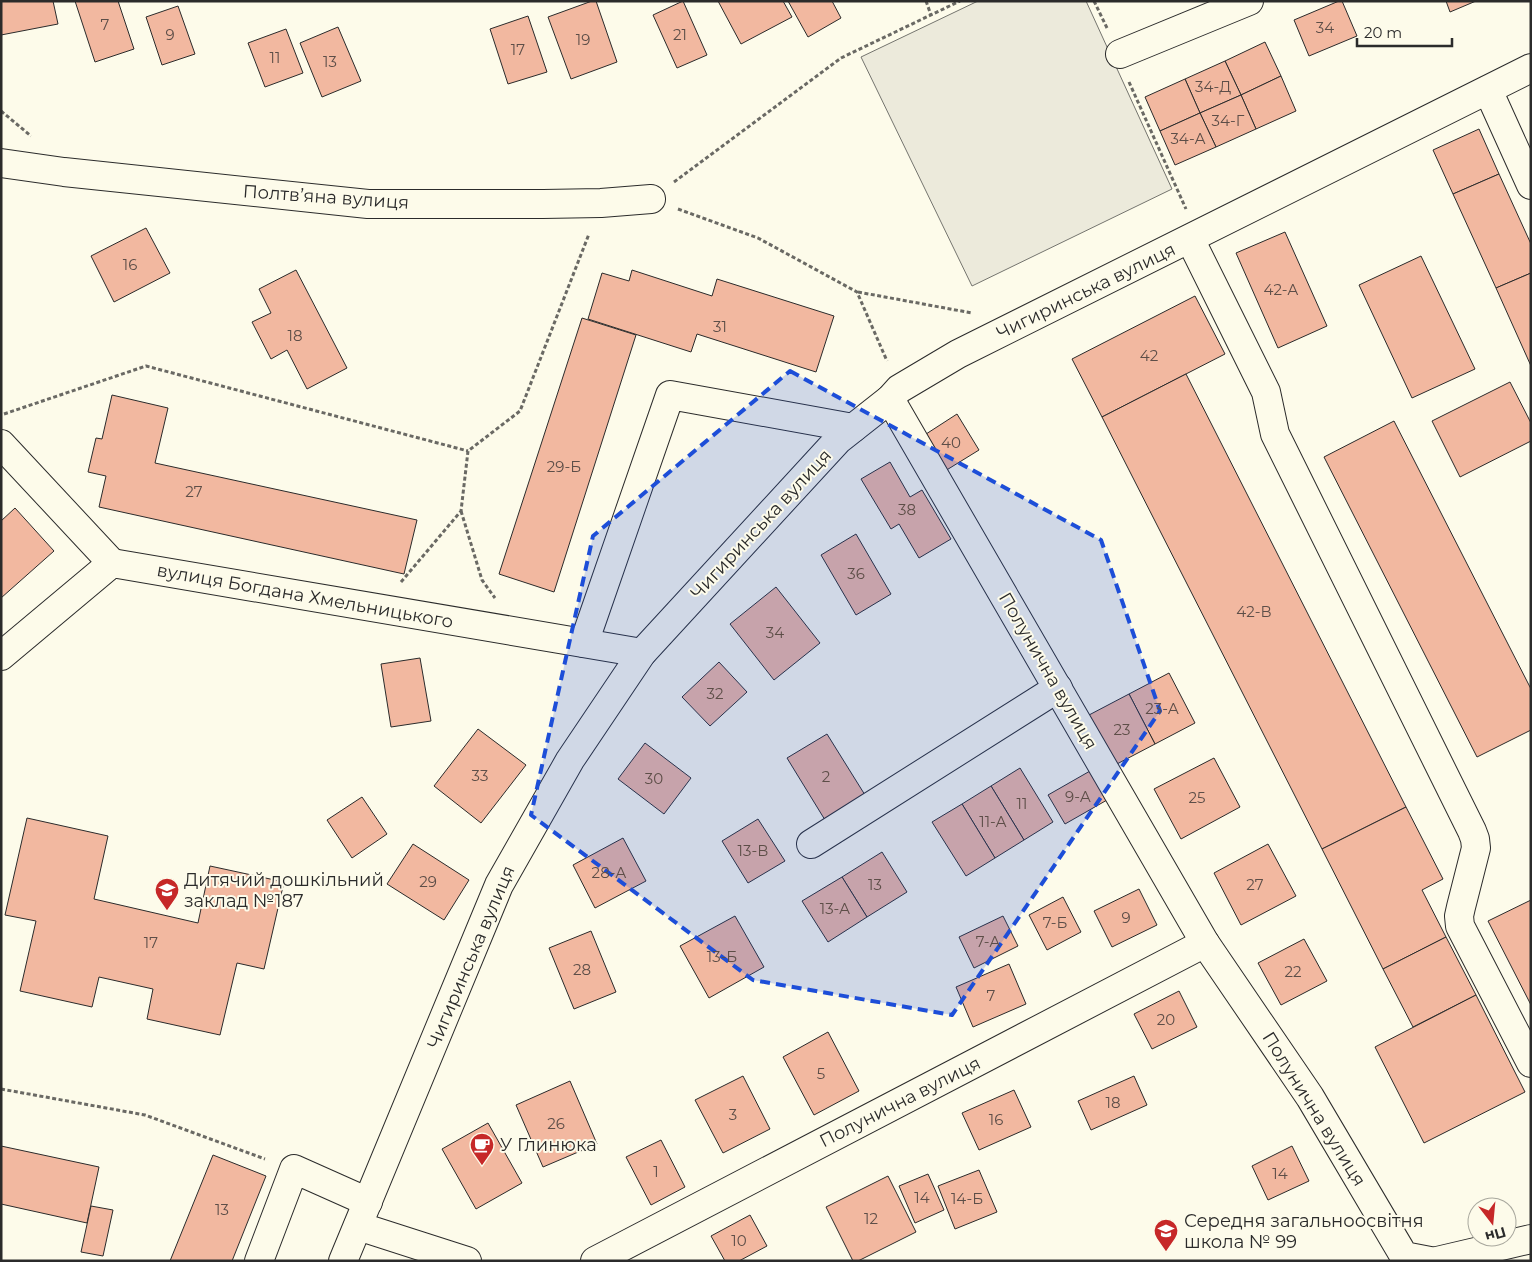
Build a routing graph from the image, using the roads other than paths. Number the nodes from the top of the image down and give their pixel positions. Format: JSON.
{"nodes":[{"id":1,"x":1249,"y":1,"type":"edge"},
{"id":2,"x":1120,"y":54,"type":"road end"},
{"id":3,"x":1531,"y":68,"type":"edge"},
{"id":4,"x":1488,"y":90,"type":"junction"},
{"id":5,"x":1,"y":163,"type":"edge"},
{"id":6,"x":1531,"y":185,"type":"edge"},
{"id":7,"x":651,"y":199,"type":"road end"},
{"id":8,"x":1194,"y":237,"type":"junction"},
{"id":9,"x":894,"y":394,"type":"junction"},
{"id":10,"x":853,"y":428,"type":"junction"},
{"id":11,"x":1,"y":444,"type":"edge"},
{"id":12,"x":112,"y":563,"type":"junction"},
{"id":13,"x":584,"y":643,"type":"junction"},
{"id":14,"x":642,"y":653,"type":"junction"},
{"id":15,"x":1,"y":656,"type":"edge"},
{"id":16,"x":1058,"y":688,"type":"junction"},
{"id":17,"x":811,"y":844,"type":"dead end"},
{"id":18,"x":1205,"y":943,"type":"junction"},
{"id":19,"x":1531,"y":1063,"type":"edge"},
{"id":20,"x":363,"y":1214,"type":"junction"},
{"id":21,"x":1531,"y":1239,"type":"edge"},
{"id":22,"x":259,"y":1261,"type":"edge"},
{"id":23,"x":343,"y":1261,"type":"edge"},
{"id":24,"x":467,"y":1261,"type":"edge"},
{"id":25,"x":594,"y":1261,"type":"edge"},
{"id":26,"x":1430,"y":1261,"type":"edge"},
{"id":27,"x":1438,"y":1261,"type":"edge"}],
"edges":[{"from":1,"to":2,"type":"street"},
{"from":3,"to":4,"type":"street","name":"Чигиринська вулиця"},
{"from":4,"to":6,"type":"street"},
{"from":4,"to":8,"type":"street","name":"Чигиринська вулиця"},
{"from":5,"to":7,"type":"street","name":"Полтвʼяна вулиця"},
{"from":8,"to":9,"type":"street","name":"Чигиринська вулиця"},
{"from":8,"to":19,"type":"street"},
{"from":9,"to":10,"type":"street","name":"Чигиринська вулиця"},
{"from":9,"to":16,"type":"street","name":"Полунична вулиця"},
{"from":10,"to":13,"type":"street"},
{"from":10,"to":14,"type":"street","name":"Чигиринська вулиця"},
{"from":11,"to":12,"type":"street"},
{"from":12,"to":13,"type":"street","name":"вулиця Богдана Хмельницького"},
{"from":12,"to":15,"type":"street"},
{"from":13,"to":14,"type":"street","name":"вулиця Богдана Хмельницького"},
{"from":14,"to":20,"type":"street","name":"Чигиринська вулиця"},
{"from":16,"to":17,"type":"street"},
{"from":16,"to":18,"type":"street","name":"Полунична вулиця"},
{"from":18,"to":25,"type":"street","name":"Полунична вулиця"},
{"from":18,"to":26,"type":"street","name":"Полунична вулиця"},
{"from":20,"to":22,"type":"street"},
{"from":20,"to":23,"type":"street","name":"Чигиринська вулиця"},
{"from":20,"to":24,"type":"street"},
{"from":21,"to":27,"type":"street"}]}
